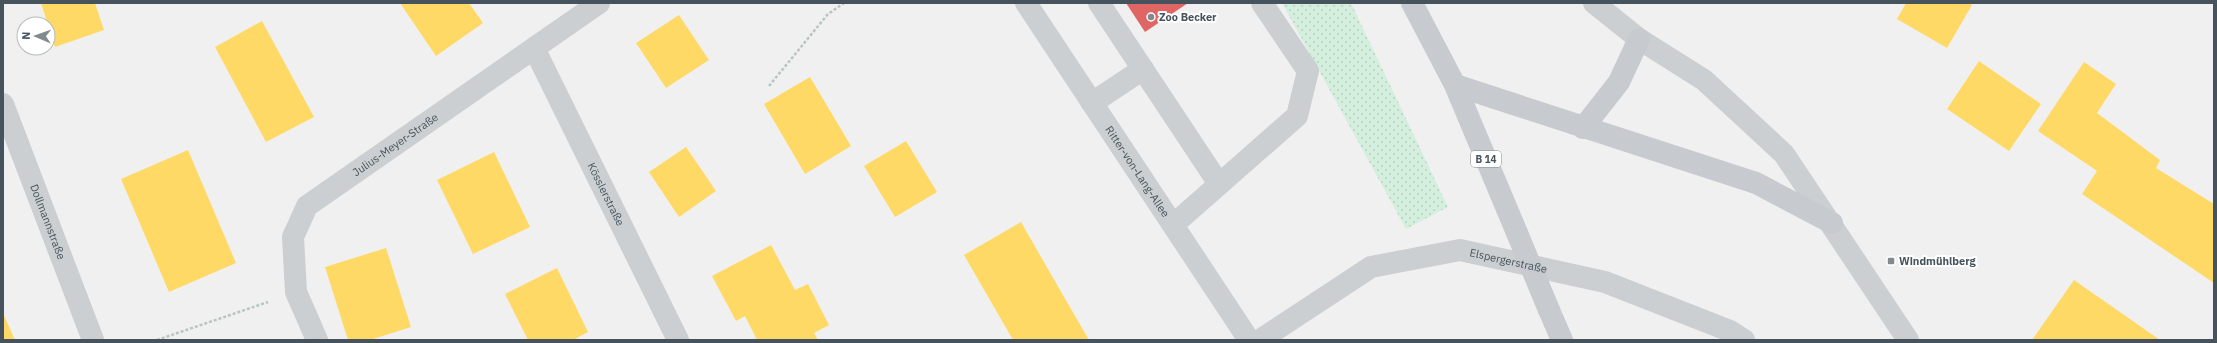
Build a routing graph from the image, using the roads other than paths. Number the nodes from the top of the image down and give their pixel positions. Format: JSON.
{"nodes":[{"id":1,"x":599,"y":3,"type":"edge"},
{"id":2,"x":1026,"y":3,"type":"edge"},
{"id":3,"x":1099,"y":3,"type":"edge"},
{"id":4,"x":1262,"y":3,"type":"edge"},
{"id":5,"x":1412,"y":3,"type":"edge"},
{"id":6,"x":1594,"y":3,"type":"edge"},
{"id":7,"x":1639,"y":39,"type":"junction"},
{"id":8,"x":534,"y":48,"type":"junction"},
{"id":9,"x":1143,"y":69,"type":"junction"},
{"id":10,"x":1455,"y":85,"type":"junction"},
{"id":11,"x":1092,"y":103,"type":"junction"},
{"id":12,"x":3,"y":104,"type":"edge"},
{"id":13,"x":1583,"y":128,"type":"junction"},
{"id":14,"x":1219,"y":184,"type":"junction"},
{"id":15,"x":1832,"y":224,"type":"junction"},
{"id":16,"x":1173,"y":225,"type":"junction"},
{"id":17,"x":93,"y":340,"type":"edge"},
{"id":18,"x":317,"y":340,"type":"edge"},
{"id":19,"x":678,"y":340,"type":"edge"},
{"id":20,"x":1249,"y":340,"type":"edge"},
{"id":21,"x":1260,"y":340,"type":"edge"},
{"id":22,"x":1562,"y":340,"type":"edge"},
{"id":23,"x":1744,"y":340,"type":"edge"},
{"id":24,"x":1908,"y":340,"type":"edge"}],
"edges":[{"from":1,"to":8,"type":"street","name":"Julius-Meyer-Straße"},
{"from":2,"to":11,"type":"street","name":"Ritter-von-Lang-Allee"},
{"from":3,"to":9,"type":"street"},
{"from":4,"to":14,"type":"street"},
{"from":5,"to":10,"type":"main road","number":"B 14"},
{"from":6,"to":7,"type":"street"},
{"from":7,"to":13,"type":"main road"},
{"from":7,"to":15,"type":"street"},
{"from":8,"to":18,"type":"street","name":"Julius-Meyer-Straße"},
{"from":8,"to":19,"type":"street","name":"Kösslerstraße"},
{"from":9,"to":11,"type":"street"},
{"from":9,"to":14,"type":"street"},
{"from":10,"to":13,"type":"main road"},
{"from":10,"to":22,"type":"main road","number":"B 14","bridge":true},
{"from":11,"to":16,"type":"street","name":"Ritter-von-Lang-Allee"},
{"from":12,"to":17,"type":"street","name":"Dollmannstraße"},
{"from":13,"to":15,"type":"main road"},
{"from":14,"to":16,"type":"street"},
{"from":15,"to":24,"type":"street"},
{"from":16,"to":20,"type":"street","name":"Ritter-von-Lang-Allee"},
{"from":21,"to":23,"type":"street","name":"Elspergerstraße"}]}
